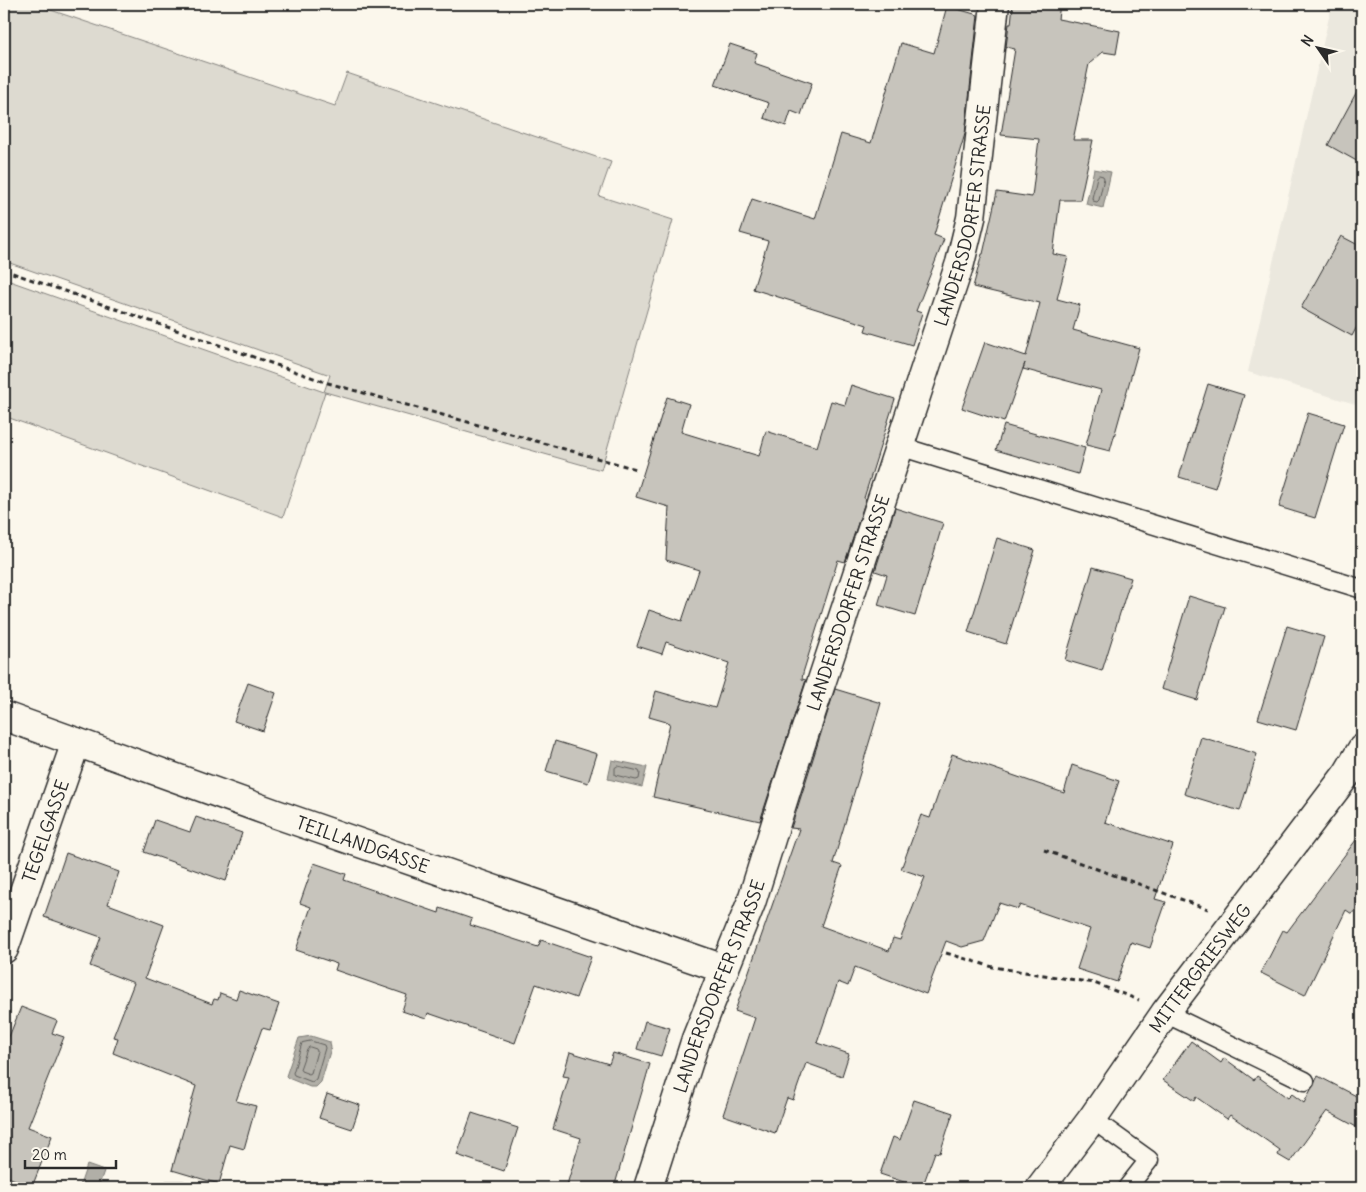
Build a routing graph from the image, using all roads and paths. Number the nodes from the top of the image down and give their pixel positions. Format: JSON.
{"nodes":[{"id":1,"x":995,"y":4,"type":"edge"},
{"id":2,"x":4,"y":270,"type":"edge"},
{"id":3,"x":900,"y":446,"type":"junction"},
{"id":4,"x":636,"y":469,"type":"dead end"},
{"id":5,"x":1362,"y":589,"type":"edge"},
{"id":6,"x":4,"y":716,"type":"edge"},
{"id":7,"x":76,"y":742,"type":"junction"},
{"id":8,"x":1362,"y":749,"type":"edge"},
{"id":9,"x":1044,"y":850,"type":"dead end"},
{"id":10,"x":1237,"y":919,"type":"junction"},
{"id":11,"x":4,"y":949,"type":"edge"},
{"id":12,"x":946,"y":953,"type":"dead end"},
{"id":13,"x":724,"y":968,"type":"junction"},
{"id":14,"x":1165,"y":1013,"type":"junction"},
{"id":15,"x":1305,"y":1081,"type":"dead end"},
{"id":16,"x":1092,"y":1119,"type":"junction"},
{"id":17,"x":648,"y":1188,"type":"edge"},
{"id":18,"x":1040,"y":1188,"type":"edge"},
{"id":19,"x":1127,"y":1188,"type":"edge"}],
"edges":[{"from":1,"to":3,"type":"street","name":"LANDERSDORFER STRASSE"},
{"from":2,"to":4,"type":"path"},
{"from":3,"to":5,"type":"lane"},
{"from":3,"to":13,"type":"street","name":"LANDERSDORFER STRASSE"},
{"from":6,"to":7,"type":"street","name":"TEILLANDGASSE"},
{"from":7,"to":11,"type":"street","name":"TEGELGASSE"},
{"from":7,"to":13,"type":"street","name":"TEILLANDGASSE"},
{"from":8,"to":10,"type":"street","name":"MITTERGRIESWEG"},
{"from":9,"to":10,"type":"path"},
{"from":10,"to":14,"type":"street","name":"MITTERGRIESWEG"},
{"from":12,"to":14,"type":"path"},
{"from":13,"to":17,"type":"street","name":"LANDERSDORFER STRASSE"},
{"from":14,"to":15,"type":"lane"},
{"from":14,"to":16,"type":"street","name":"MITTERGRIESWEG"},
{"from":16,"to":18,"type":"street","name":"MITTERGRIESWEG"},
{"from":16,"to":19,"type":"lane"}]}
